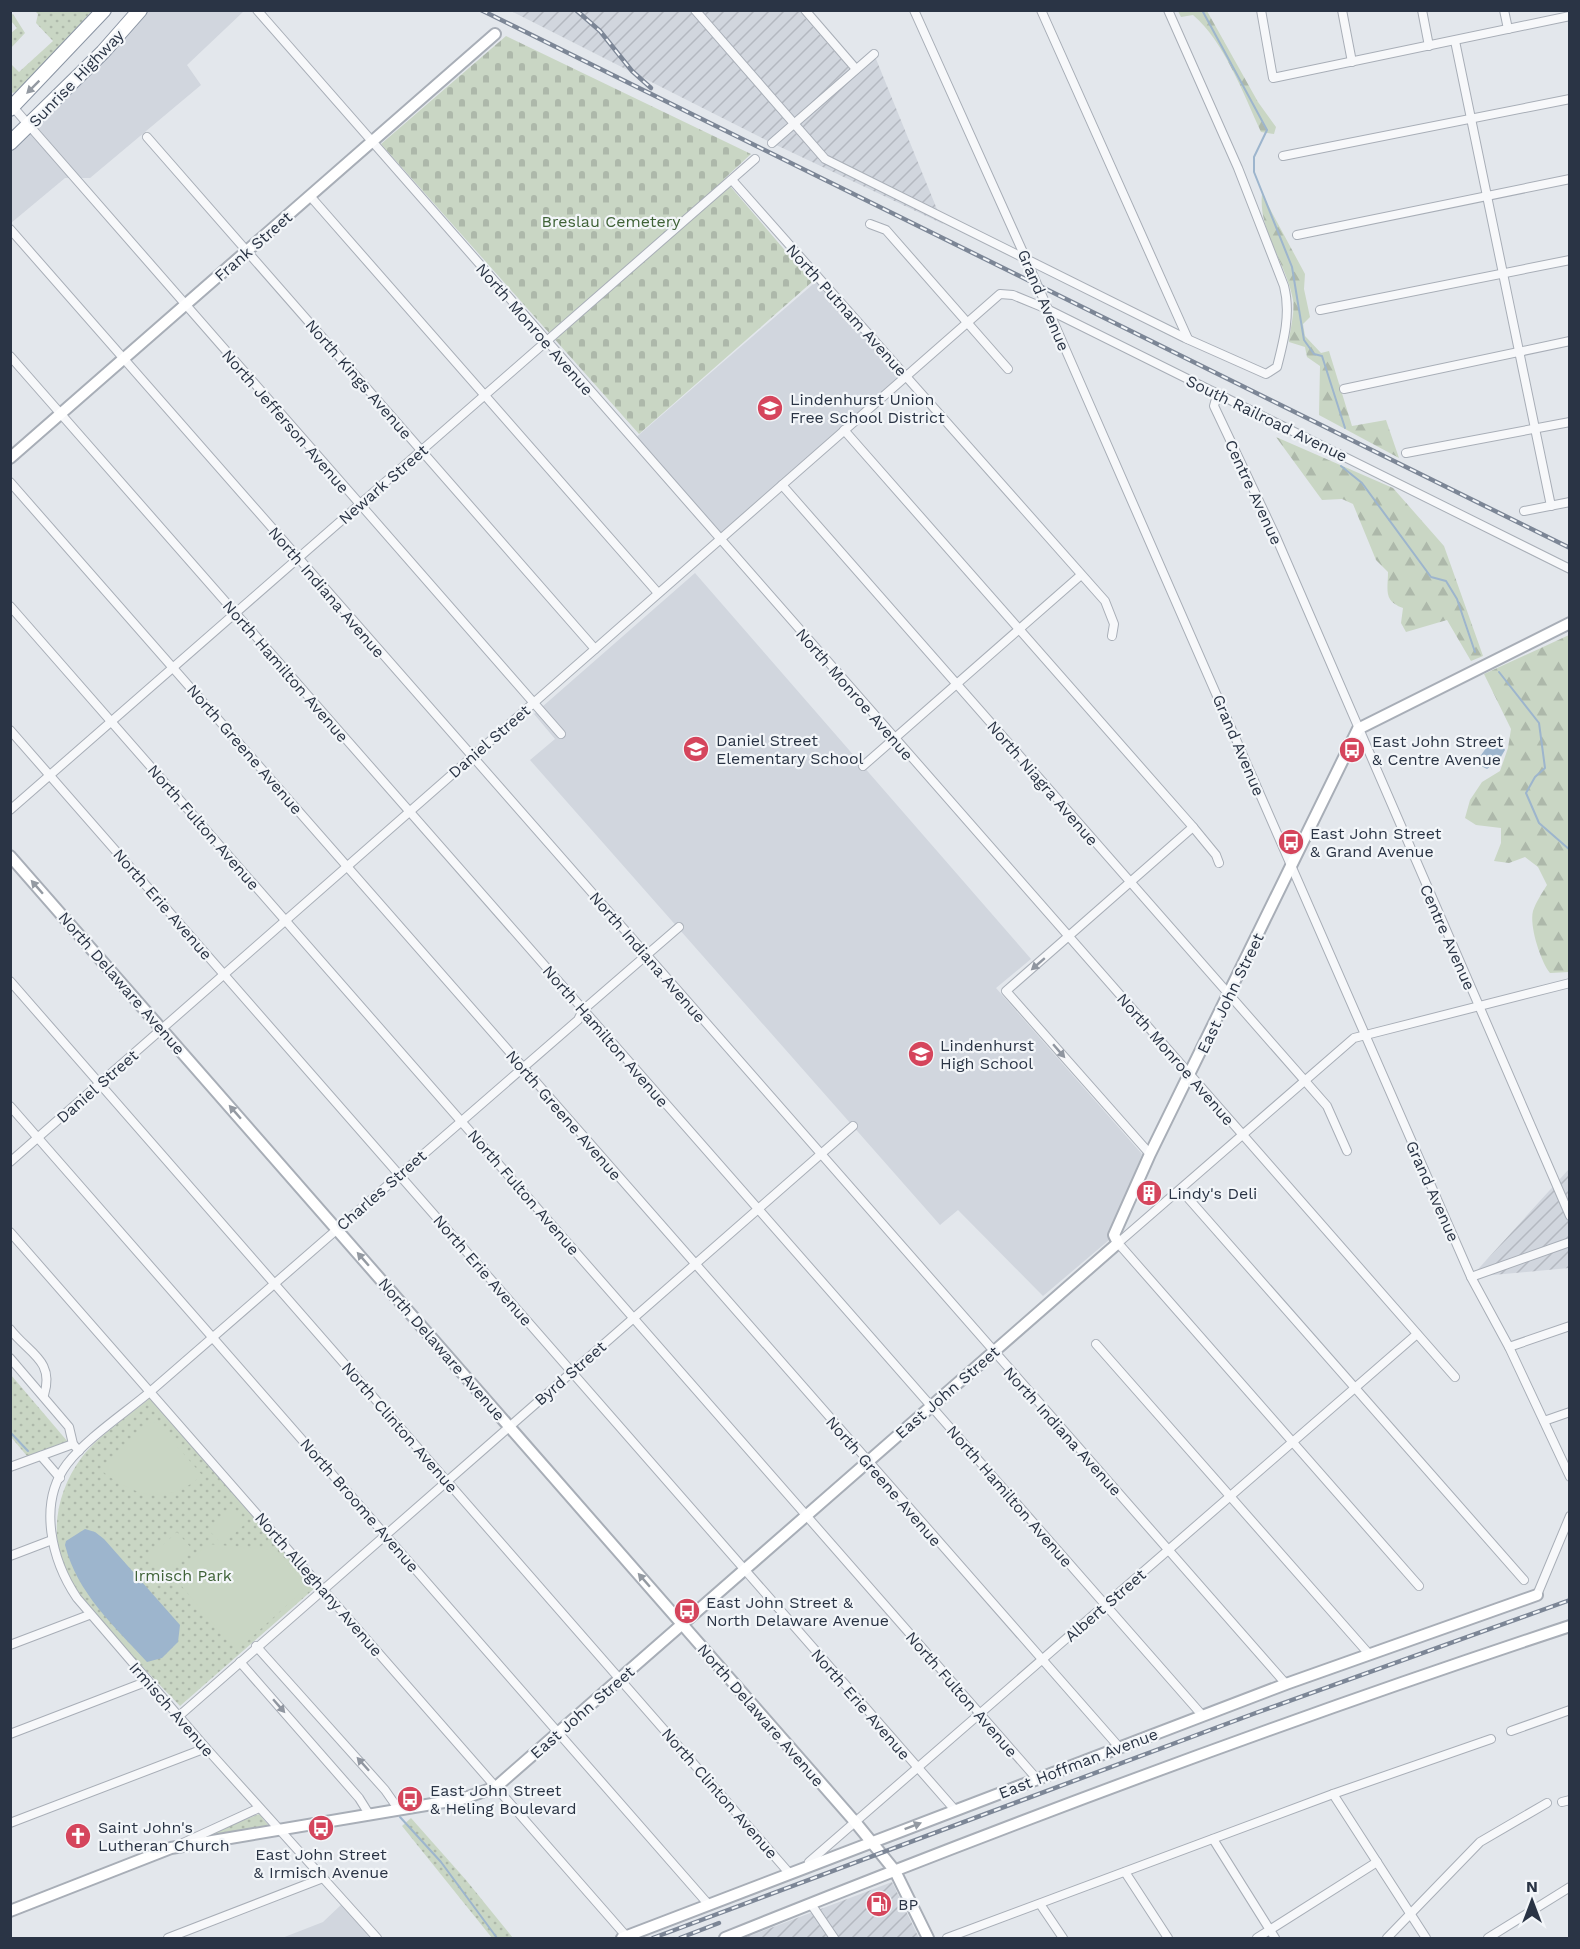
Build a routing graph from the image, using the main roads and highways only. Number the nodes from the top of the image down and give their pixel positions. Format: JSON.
{"nodes":[{"id":1,"x":104,"y":10,"type":"edge"},
{"id":2,"x":140,"y":10,"type":"edge"},
{"id":3,"x":12,"y":108,"type":"edge"},
{"id":4,"x":10,"y":143,"type":"edge"}],
"edges":[{"from":1,"to":3,"type":"highway","name":"Sunrise Highway","one_way":true},
{"from":2,"to":4,"type":"highway","name":"Sunrise Highway"}]}
